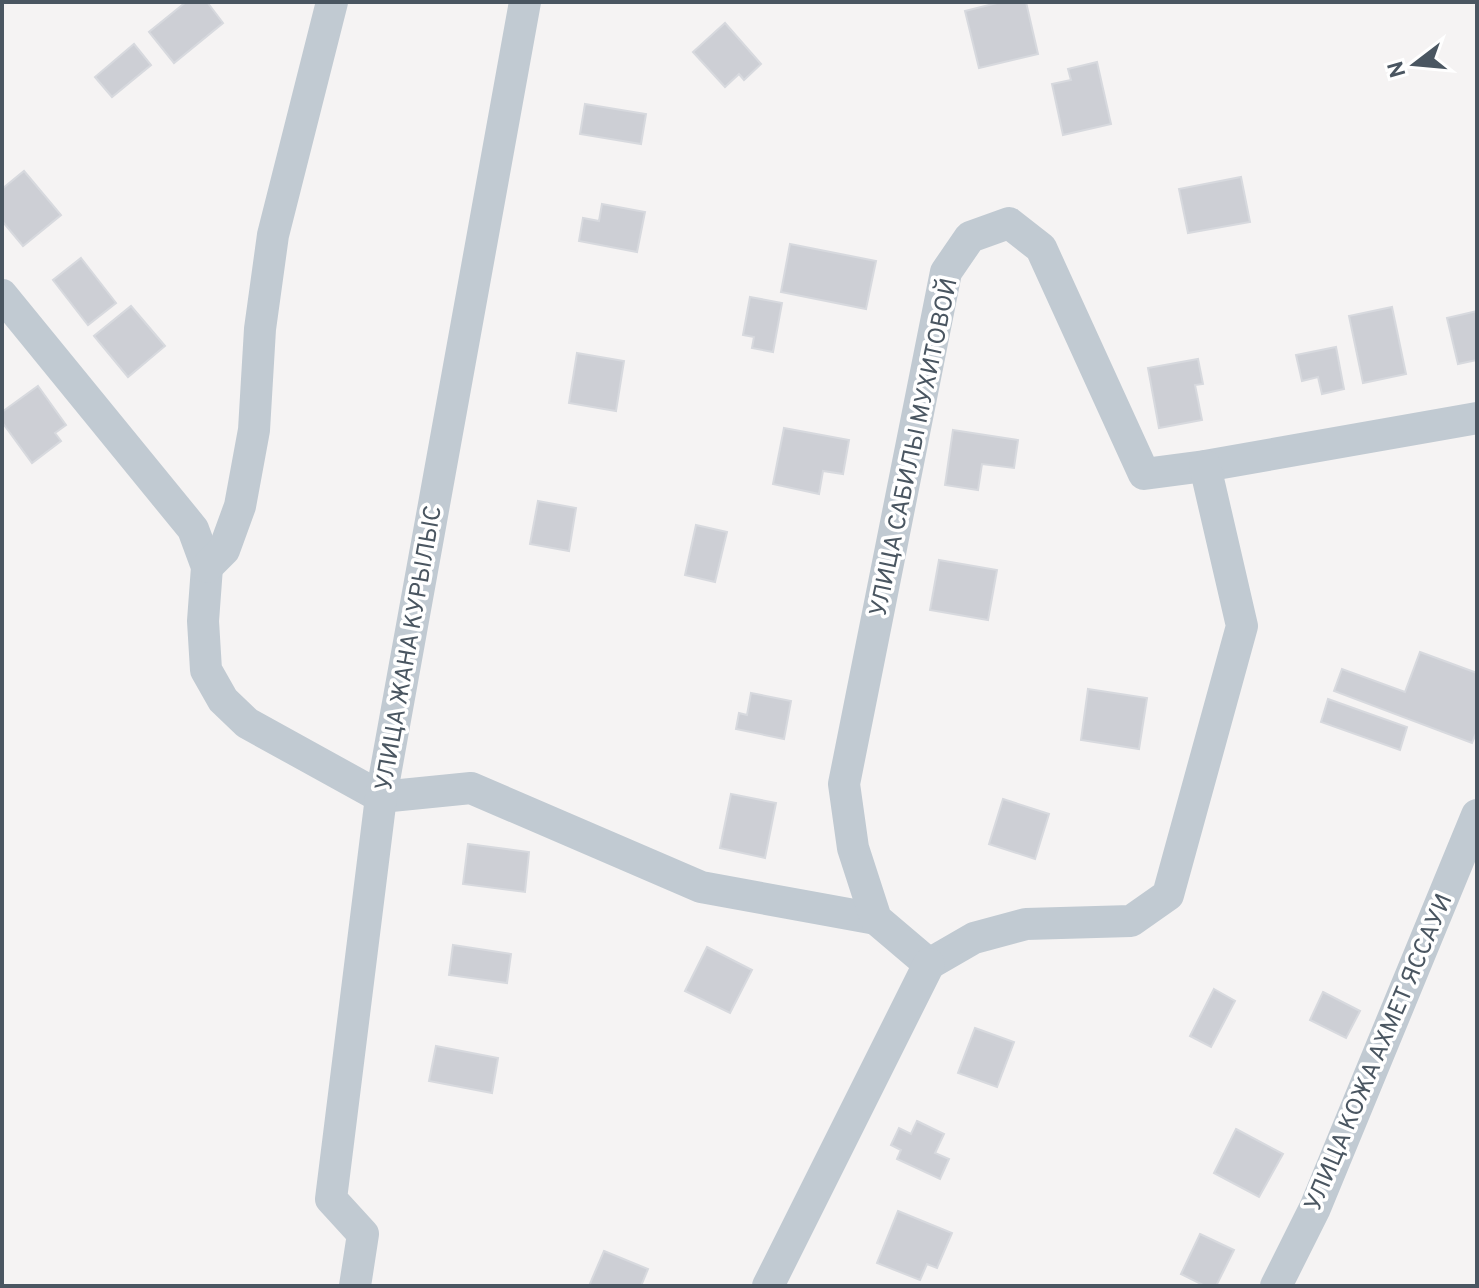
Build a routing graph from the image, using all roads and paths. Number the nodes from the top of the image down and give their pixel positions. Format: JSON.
{"nodes":[{"id":1,"x":332,"y":2,"type":"edge"},
{"id":2,"x":525,"y":2,"type":"edge"},
{"id":3,"x":2,"y":295,"type":"edge"},
{"id":4,"x":1477,"y":418,"type":"edge"},
{"id":5,"x":1205,"y":466,"type":"junction"},
{"id":6,"x":207,"y":567,"type":"junction"},
{"id":7,"x":381,"y":797,"type":"junction"},
{"id":8,"x":1477,"y":815,"type":"edge"},
{"id":9,"x":876,"y":919,"type":"junction"},
{"id":10,"x":929,"y":964,"type":"junction"},
{"id":11,"x":355,"y":1286,"type":"edge"},
{"id":12,"x":768,"y":1286,"type":"edge"},
{"id":13,"x":1276,"y":1286,"type":"edge"}],
"edges":[{"from":1,"to":6,"type":"street"},
{"from":2,"to":7,"type":"street","name":"УЛИЦА ЖАНА КУРЫЛЫС"},
{"from":3,"to":6,"type":"street"},
{"from":4,"to":5,"type":"street","name":"УЛИЦА САБИЛЫ МУХИТОВОЙ"},
{"from":5,"to":9,"type":"street","name":"УЛИЦА САБИЛЫ МУХИТОВОЙ"},
{"from":5,"to":10,"type":"street"},
{"from":6,"to":7,"type":"street"},
{"from":7,"to":9,"type":"street"},
{"from":7,"to":11,"type":"street","name":"УЛИЦА ЖАНА КУРЫЛЫС"},
{"from":8,"to":13,"type":"street","name":"УЛИЦА КОЖА АХМЕТ ЯССАУИ"},
{"from":9,"to":10,"type":"street"},
{"from":10,"to":12,"type":"street"}]}
